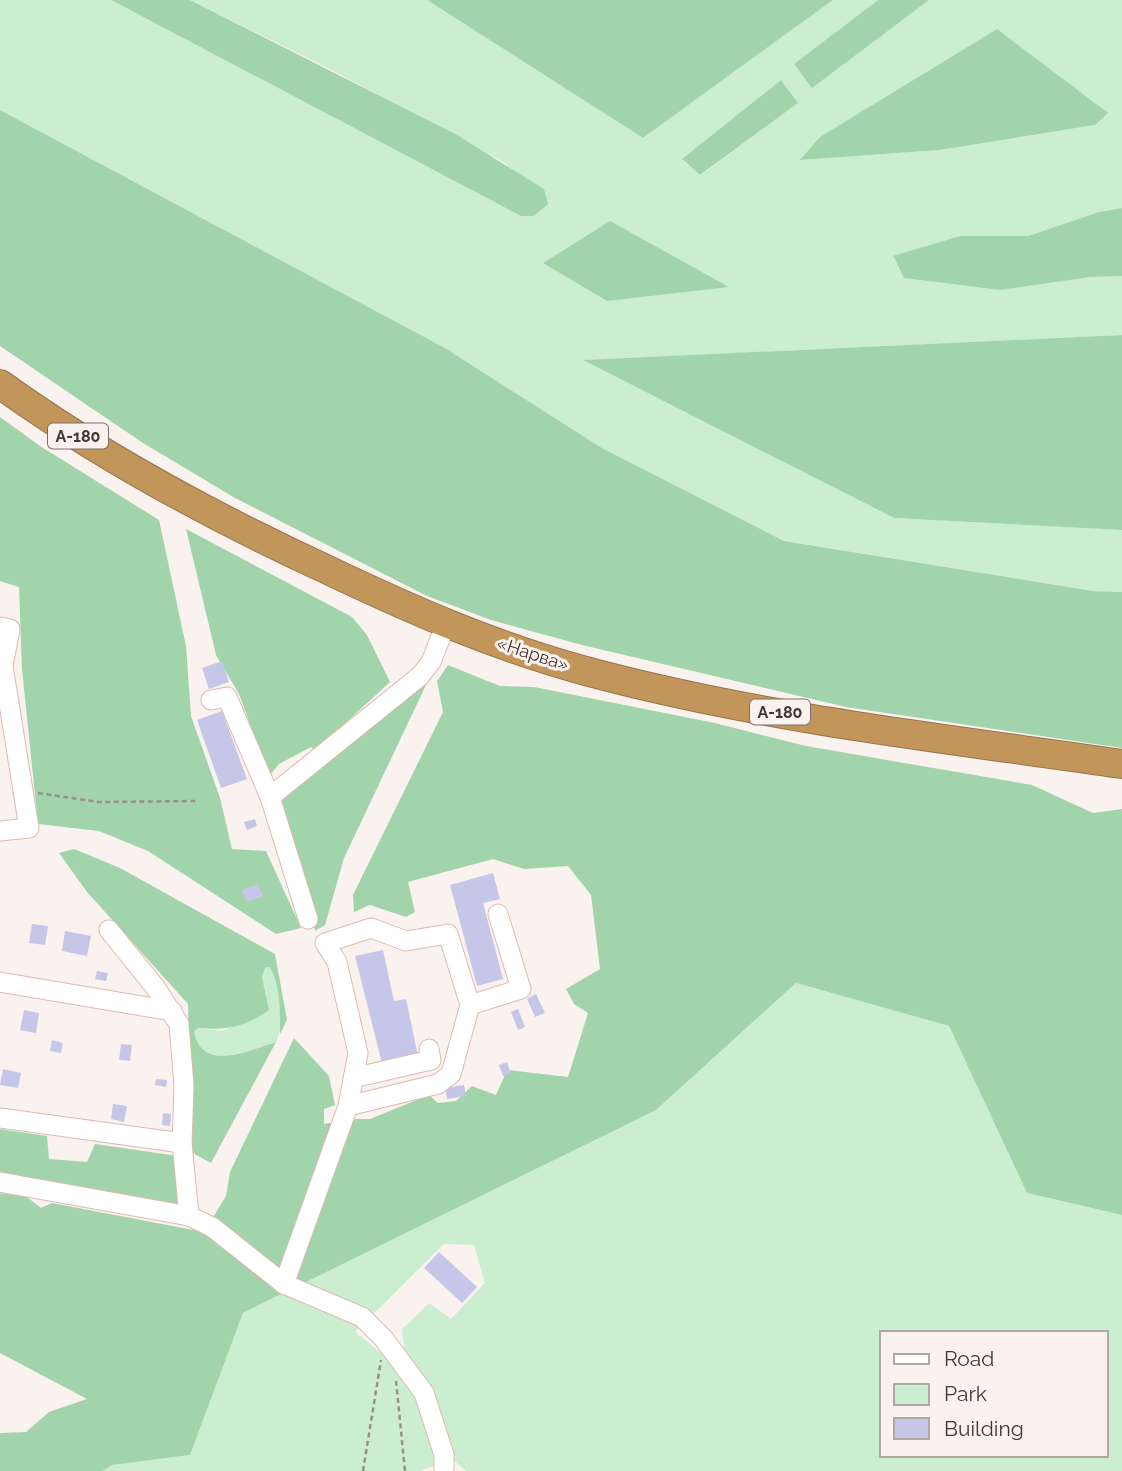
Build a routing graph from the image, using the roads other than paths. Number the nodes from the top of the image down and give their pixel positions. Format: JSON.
{"nodes":[{"id":1,"x":0,"y":373,"type":"edge"},
{"id":2,"x":0,"y":384,"type":"edge"},
{"id":3,"x":159,"y":484,"type":"junction"},
{"id":4,"x":446,"y":624,"type":"junction"},
{"id":5,"x":0,"y":627,"type":"edge"},
{"id":6,"x":211,"y":701,"type":"dead end"},
{"id":7,"x":1122,"y":764,"type":"edge"},
{"id":8,"x":270,"y":797,"type":"junction"},
{"id":9,"x":0,"y":831,"type":"edge"},
{"id":10,"x":498,"y":914,"type":"dead end"},
{"id":11,"x":308,"y":919,"type":"dead end"},
{"id":12,"x":109,"y":930,"type":"dead end"},
{"id":13,"x":0,"y":982,"type":"edge"},
{"id":14,"x":470,"y":1005,"type":"junction"},
{"id":15,"x":172,"y":1010,"type":"junction"},
{"id":16,"x":429,"y":1049,"type":"dead end"},
{"id":17,"x":354,"y":1078,"type":"junction"},
{"id":18,"x":348,"y":1106,"type":"junction"},
{"id":19,"x":0,"y":1118,"type":"edge"},
{"id":20,"x":182,"y":1143,"type":"junction"},
{"id":21,"x":0,"y":1182,"type":"edge"},
{"id":22,"x":190,"y":1216,"type":"junction"},
{"id":23,"x":284,"y":1284,"type":"junction"},
{"id":24,"x":444,"y":1461,"type":"dead end"}],
"edges":[{"from":1,"to":3,"type":"highway"},
{"from":2,"to":3,"type":"highway","name":"«Нарва»","number":"А-180"},
{"from":3,"to":4,"type":"highway","name":"«Нарва»","number":"А-180"},
{"from":4,"to":7,"type":"highway","name":"«Нарва»","number":"А-180"},
{"from":4,"to":8,"type":"street"},
{"from":5,"to":9,"type":"street"},
{"from":6,"to":8,"type":"street"},
{"from":8,"to":11,"type":"street"},
{"from":10,"to":14,"type":"street"},
{"from":12,"to":15,"type":"street"},
{"from":13,"to":15,"type":"street"},
{"from":14,"to":17,"type":"street"},
{"from":14,"to":18,"type":"street"},
{"from":15,"to":20,"type":"street"},
{"from":16,"to":17,"type":"street"},
{"from":17,"to":18,"type":"street"},
{"from":18,"to":23,"type":"street"},
{"from":19,"to":20,"type":"street"},
{"from":20,"to":22,"type":"street"},
{"from":21,"to":22,"type":"street"},
{"from":22,"to":23,"type":"street"},
{"from":23,"to":24,"type":"street"}]}
